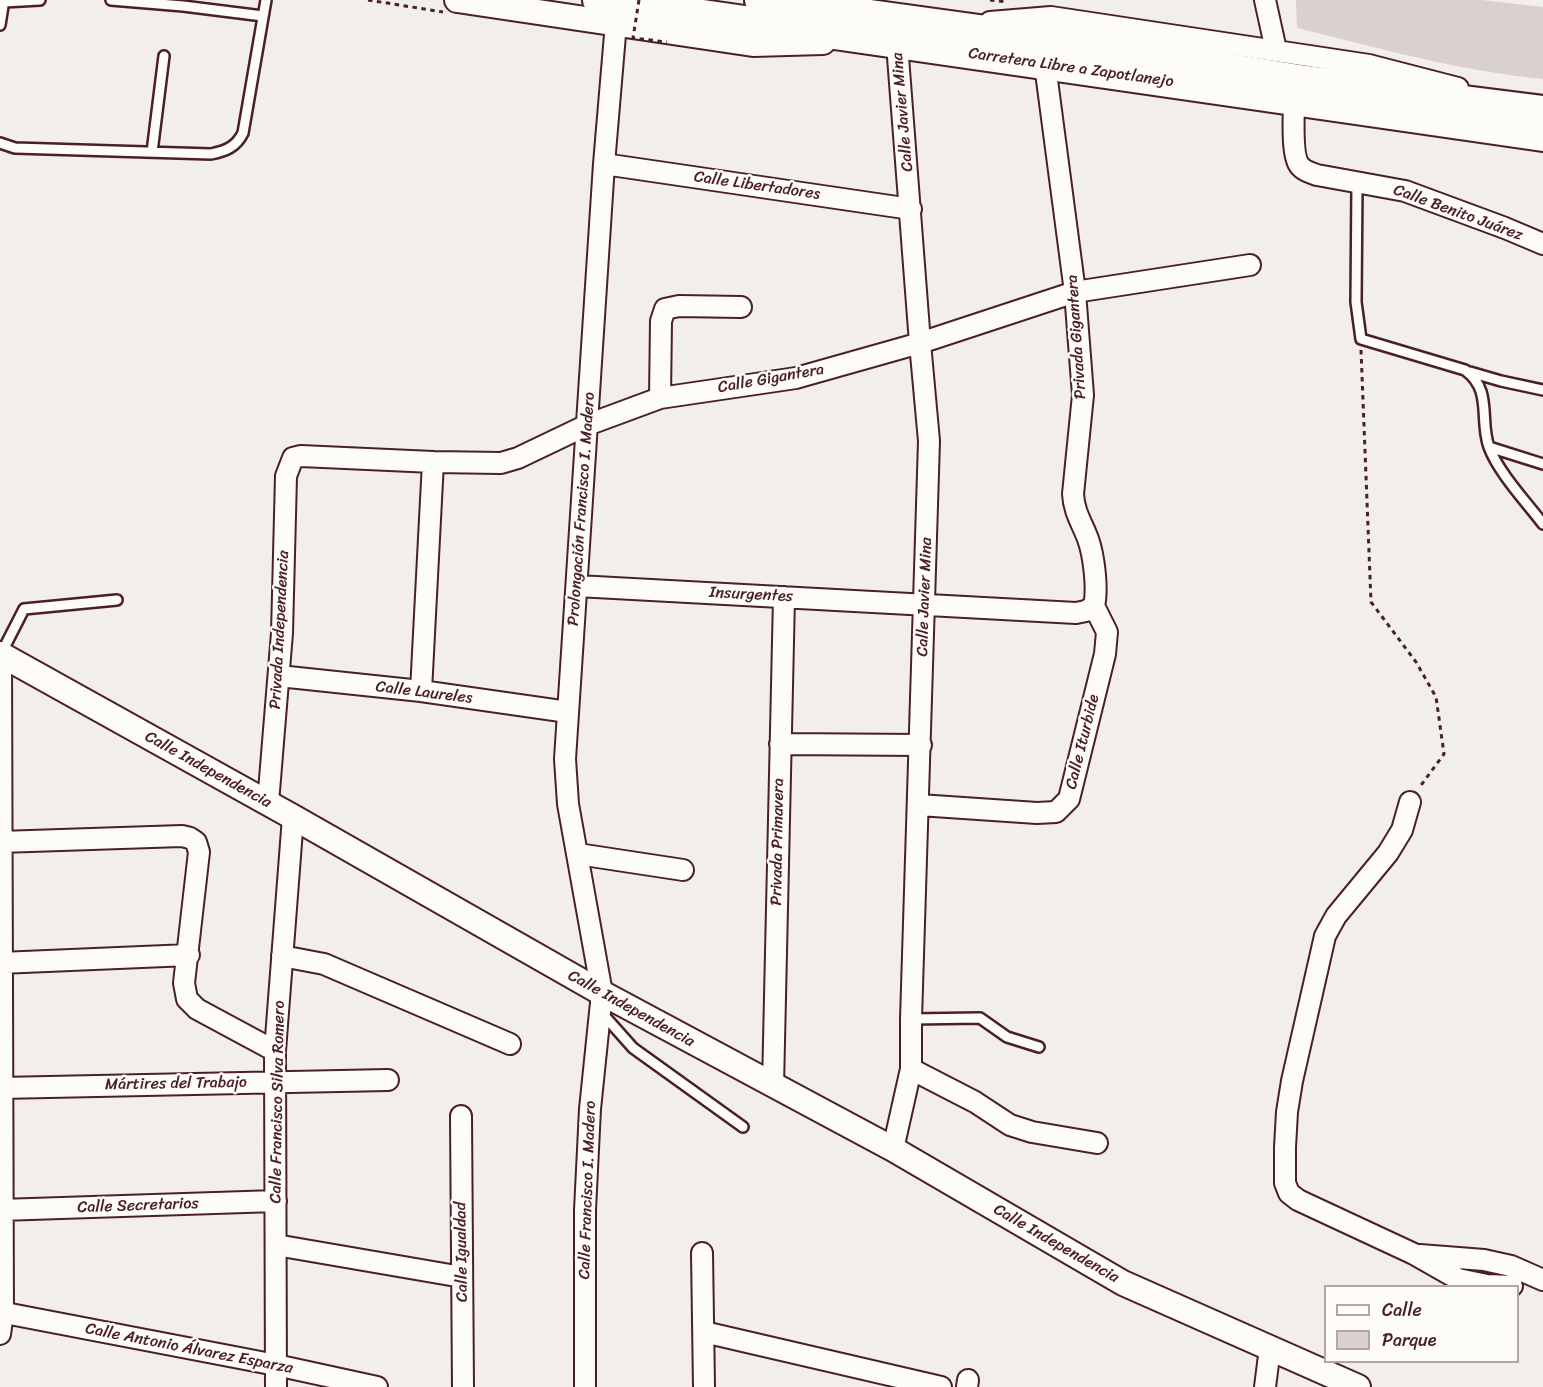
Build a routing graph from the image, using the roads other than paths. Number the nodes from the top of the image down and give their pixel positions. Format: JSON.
{"nodes":[{"id":1,"x":40,"y":0,"type":"edge"},
{"id":2,"x":111,"y":0,"type":"edge"},
{"id":3,"x":266,"y":0,"type":"edge"},
{"id":4,"x":457,"y":0,"type":"edge"},
{"id":5,"x":598,"y":0,"type":"edge"},
{"id":6,"x":760,"y":0,"type":"edge"},
{"id":7,"x":838,"y":0,"type":"edge"},
{"id":8,"x":1265,"y":0,"type":"edge"},
{"id":9,"x":4,"y":1,"type":"edge"},
{"id":10,"x":1052,"y":9,"type":"edge"},
{"id":11,"x":263,"y":16,"type":"junction"},
{"id":12,"x":616,"y":23,"type":"junction"},
{"id":13,"x":0,"y":25,"type":"edge"},
{"id":14,"x":935,"y":25,"type":"junction"},
{"id":15,"x":887,"y":42,"type":"junction"},
{"id":16,"x":1276,"y":50,"type":"junction"},
{"id":17,"x":164,"y":56,"type":"dead end"},
{"id":18,"x":1045,"y":65,"type":"junction"},
{"id":19,"x":1294,"y":100,"type":"junction"},
{"id":20,"x":1540,"y":119,"type":"edge"},
{"id":21,"x":0,"y":143,"type":"edge"},
{"id":22,"x":152,"y":152,"type":"junction"},
{"id":23,"x":604,"y":164,"type":"junction"},
{"id":24,"x":1357,"y":183,"type":"junction"},
{"id":25,"x":910,"y":209,"type":"junction"},
{"id":26,"x":1543,"y":244,"type":"edge"},
{"id":27,"x":1250,"y":265,"type":"dead end"},
{"id":28,"x":1075,"y":292,"type":"junction"},
{"id":29,"x":741,"y":307,"type":"dead end"},
{"id":30,"x":920,"y":343,"type":"junction"},
{"id":31,"x":1465,"y":370,"type":"junction"},
{"id":32,"x":1543,"y":390,"type":"edge"},
{"id":33,"x":660,"y":398,"type":"junction"},
{"id":34,"x":587,"y":425,"type":"junction"},
{"id":35,"x":1489,"y":447,"type":"junction"},
{"id":36,"x":293,"y":458,"type":"joint"},
{"id":37,"x":433,"y":462,"type":"junction"},
{"id":38,"x":1543,"y":464,"type":"edge"},
{"id":39,"x":1543,"y":524,"type":"edge"},
{"id":40,"x":577,"y":586,"type":"junction"},
{"id":41,"x":784,"y":597,"type":"junction"},
{"id":42,"x":117,"y":600,"type":"dead end"},
{"id":43,"x":925,"y":605,"type":"junction"},
{"id":44,"x":1094,"y":606,"type":"junction"},
{"id":45,"x":0,"y":654,"type":"edge"},
{"id":46,"x":279,"y":676,"type":"junction"},
{"id":47,"x":421,"y":691,"type":"junction"},
{"id":48,"x":568,"y":712,"type":"junction"},
{"id":49,"x":780,"y":744,"type":"junction"},
{"id":50,"x":921,"y":745,"type":"junction"},
{"id":51,"x":1410,"y":802,"type":"road end"},
{"id":52,"x":268,"y":803,"type":"junction"},
{"id":53,"x":919,"y":805,"type":"junction"},
{"id":54,"x":293,"y":817,"type":"junction"},
{"id":55,"x":1,"y":842,"type":"edge"},
{"id":56,"x":578,"y":854,"type":"junction"},
{"id":57,"x":683,"y":870,"type":"dead end"},
{"id":58,"x":189,"y":954,"type":"junction"},
{"id":59,"x":282,"y":956,"type":"junction"},
{"id":60,"x":1,"y":963,"type":"edge"},
{"id":61,"x":601,"y":1002,"type":"junction"},
{"id":62,"x":911,"y":1019,"type":"junction"},
{"id":63,"x":510,"y":1044,"type":"dead end"},
{"id":64,"x":1039,"y":1047,"type":"dead end"},
{"id":65,"x":275,"y":1051,"type":"junction"},
{"id":66,"x":911,"y":1069,"type":"junction"},
{"id":67,"x":388,"y":1080,"type":"dead end"},
{"id":68,"x":276,"y":1082,"type":"junction"},
{"id":69,"x":773,"y":1086,"type":"junction"},
{"id":70,"x":1,"y":1088,"type":"edge"},
{"id":71,"x":460,"y":1116,"type":"dead end"},
{"id":72,"x":742,"y":1126,"type":"dead end"},
{"id":73,"x":1097,"y":1143,"type":"dead end"},
{"id":74,"x":893,"y":1149,"type":"junction"},
{"id":75,"x":276,"y":1201,"type":"junction"},
{"id":76,"x":1,"y":1210,"type":"edge"},
{"id":77,"x":276,"y":1245,"type":"junction"},
{"id":78,"x":702,"y":1253,"type":"dead end"},
{"id":79,"x":1414,"y":1254,"type":"junction"},
{"id":80,"x":462,"y":1277,"type":"junction"},
{"id":81,"x":1543,"y":1280,"type":"edge"},
{"id":82,"x":1543,"y":1284,"type":"edge"},
{"id":83,"x":1487,"y":1285,"type":"edge"},
{"id":84,"x":1519,"y":1287,"type":"edge"},
{"id":85,"x":2,"y":1313,"type":"edge"},
{"id":86,"x":704,"y":1332,"type":"junction"},
{"id":87,"x":0,"y":1334,"type":"edge"},
{"id":88,"x":1270,"y":1348,"type":"junction"},
{"id":89,"x":276,"y":1365,"type":"junction"},
{"id":90,"x":276,"y":1387,"type":"edge"},
{"id":91,"x":377,"y":1387,"type":"edge"},
{"id":92,"x":463,"y":1387,"type":"edge"},
{"id":93,"x":585,"y":1387,"type":"edge"},
{"id":94,"x":704,"y":1387,"type":"edge"},
{"id":95,"x":941,"y":1387,"type":"edge"},
{"id":96,"x":1265,"y":1387,"type":"edge"},
{"id":97,"x":1358,"y":1387,"type":"edge"}],
"edges":[{"from":1,"to":9,"type":"lane"},
{"from":2,"to":11,"type":"lane"},
{"from":3,"to":11,"type":"lane"},
{"from":4,"to":12,"type":"street"},
{"from":5,"to":15,"type":"main road","name":"Carretera Libre a Zapotlanejo"},
{"from":6,"to":14,"type":"main road","name":"Carretera Libre a Zapotlanejo"},
{"from":7,"to":14,"type":"street"},
{"from":8,"to":16,"type":"street"},
{"from":9,"to":13,"type":"lane"},
{"from":10,"to":14,"type":"street"},
{"from":10,"to":16,"type":"street"},
{"from":11,"to":22,"type":"lane"},
{"from":12,"to":15,"type":"street"},
{"from":12,"to":23,"type":"street","name":"Prolongación Francisco I. Madero"},
{"from":14,"to":20,"type":"main road","name":"Carretera Libre a Zapotlanejo"},
{"from":15,"to":18,"type":"main road","name":"Carretera Libre a Zapotlanejo"},
{"from":15,"to":25,"type":"street","name":"Calle Javier Mina"},
{"from":16,"to":20,"type":"street"},
{"from":17,"to":22,"type":"lane"},
{"from":18,"to":19,"type":"main road","name":"Carretera Libre a Zapotlanejo"},
{"from":18,"to":28,"type":"street","name":"Privada Gigantera"},
{"from":19,"to":20,"type":"main road","name":"Carretera Libre a Zapotlanejo"},
{"from":19,"to":24,"type":"street","name":"Calle Benito Juárez"},
{"from":21,"to":22,"type":"lane"},
{"from":23,"to":25,"type":"street","name":"Calle Libertadores"},
{"from":23,"to":34,"type":"street","name":"Prolongación Francisco I. Madero"},
{"from":24,"to":26,"type":"street","name":"Calle Benito Juárez"},
{"from":24,"to":31,"type":"lane"},
{"from":25,"to":30,"type":"street","name":"Calle Javier Mina"},
{"from":27,"to":28,"type":"street","name":"Calle Gigantera"},
{"from":28,"to":30,"type":"street","name":"Calle Gigantera"},
{"from":28,"to":44,"type":"street","name":"Privada Gigantera"},
{"from":29,"to":33,"type":"street"},
{"from":30,"to":33,"type":"street","name":"Calle Gigantera"},
{"from":30,"to":43,"type":"street","name":"Calle Javier Mina"},
{"from":31,"to":32,"type":"lane"},
{"from":31,"to":35,"type":"lane"},
{"from":33,"to":34,"type":"street","name":"Calle Gigantera"},
{"from":34,"to":37,"type":"street","name":"Calle Gigantera"},
{"from":34,"to":40,"type":"street","name":"Prolongación Francisco I. Madero"},
{"from":35,"to":38,"type":"lane"},
{"from":35,"to":39,"type":"lane"},
{"from":36,"to":37,"type":"street","name":"Calle Gigantera"},
{"from":36,"to":46,"type":"street","name":"Privada Independencia"},
{"from":37,"to":47,"type":"street"},
{"from":40,"to":41,"type":"street","name":"Insurgentes"},
{"from":40,"to":48,"type":"street","name":"Prolongación Francisco I. Madero"},
{"from":41,"to":43,"type":"street","name":"Insurgentes"},
{"from":41,"to":49,"type":"street","name":"Privada Primavera"},
{"from":42,"to":45,"type":"lane"},
{"from":43,"to":44,"type":"street","name":"Insurgentes"},
{"from":43,"to":50,"type":"street","name":"Calle Javier Mina"},
{"from":44,"to":53,"type":"street","name":"Calle Iturbide"},
{"from":45,"to":52,"type":"street","name":"Calle Independencia"},
{"from":45,"to":55,"type":"street"},
{"from":46,"to":47,"type":"street","name":"Calle Laureles"},
{"from":46,"to":52,"type":"street","name":"Privada Independencia"},
{"from":47,"to":48,"type":"street","name":"Calle Laureles"},
{"from":48,"to":56,"type":"street","name":"Prolongación Francisco I. Madero"},
{"from":49,"to":50,"type":"street"},
{"from":49,"to":69,"type":"street","name":"Privada Primavera"},
{"from":50,"to":53,"type":"street","name":"Calle Javier Mina"},
{"from":51,"to":79,"type":"street"},
{"from":52,"to":54,"type":"street","name":"Calle Independencia"},
{"from":53,"to":62,"type":"street","name":"Calle Javier Mina"},
{"from":54,"to":59,"type":"street","name":"Calle Francisco Silva Romero"},
{"from":54,"to":61,"type":"street","name":"Calle Independencia"},
{"from":55,"to":58,"type":"street"},
{"from":55,"to":60,"type":"street"},
{"from":56,"to":57,"type":"street"},
{"from":56,"to":61,"type":"street","name":"Prolongación Francisco I. Madero"},
{"from":58,"to":60,"type":"street"},
{"from":58,"to":65,"type":"street"},
{"from":59,"to":63,"type":"street"},
{"from":59,"to":65,"type":"street","name":"Calle Francisco Silva Romero"},
{"from":60,"to":70,"type":"street"},
{"from":61,"to":69,"type":"street","name":"Calle Independencia"},
{"from":61,"to":72,"type":"lane"},
{"from":61,"to":93,"type":"street","name":"Calle Francisco I. Madero"},
{"from":62,"to":64,"type":"lane"},
{"from":62,"to":66,"type":"street","name":"Calle Javier Mina"},
{"from":65,"to":68,"type":"street","name":"Calle Francisco Silva Romero"},
{"from":66,"to":73,"type":"street"},
{"from":66,"to":74,"type":"street","name":"Calle Javier Mina"},
{"from":67,"to":68,"type":"street","name":"Mártires del Trabajo"},
{"from":68,"to":70,"type":"street","name":"Mártires del Trabajo"},
{"from":68,"to":75,"type":"street","name":"Calle Francisco Silva Romero"},
{"from":69,"to":74,"type":"street","name":"Calle Independencia"},
{"from":70,"to":76,"type":"street"},
{"from":71,"to":80,"type":"street","name":"Calle Igualdad"},
{"from":74,"to":88,"type":"street","name":"Calle Independencia"},
{"from":75,"to":76,"type":"street","name":"Calle Secretarios"},
{"from":75,"to":77,"type":"street","name":"Calle Francisco Silva Romero"},
{"from":76,"to":85,"type":"street"},
{"from":77,"to":80,"type":"street"},
{"from":77,"to":89,"type":"street","name":"Calle Francisco Silva Romero"},
{"from":78,"to":86,"type":"street"},
{"from":79,"to":81,"type":"street"},
{"from":79,"to":83,"type":"street"},
{"from":80,"to":92,"type":"street","name":"Calle Igualdad"},
{"from":82,"to":84,"type":"street"},
{"from":85,"to":87,"type":"street"},
{"from":85,"to":89,"type":"street","name":"Calle Antonio Álvarez Esparza"},
{"from":86,"to":94,"type":"street"},
{"from":86,"to":95,"type":"street"},
{"from":88,"to":96,"type":"street"},
{"from":88,"to":97,"type":"street","name":"Calle Independencia"},
{"from":89,"to":90,"type":"street","name":"Calle Francisco Silva Romero"},
{"from":89,"to":91,"type":"street","name":"Calle Antonio Álvarez Esparza"}]}
